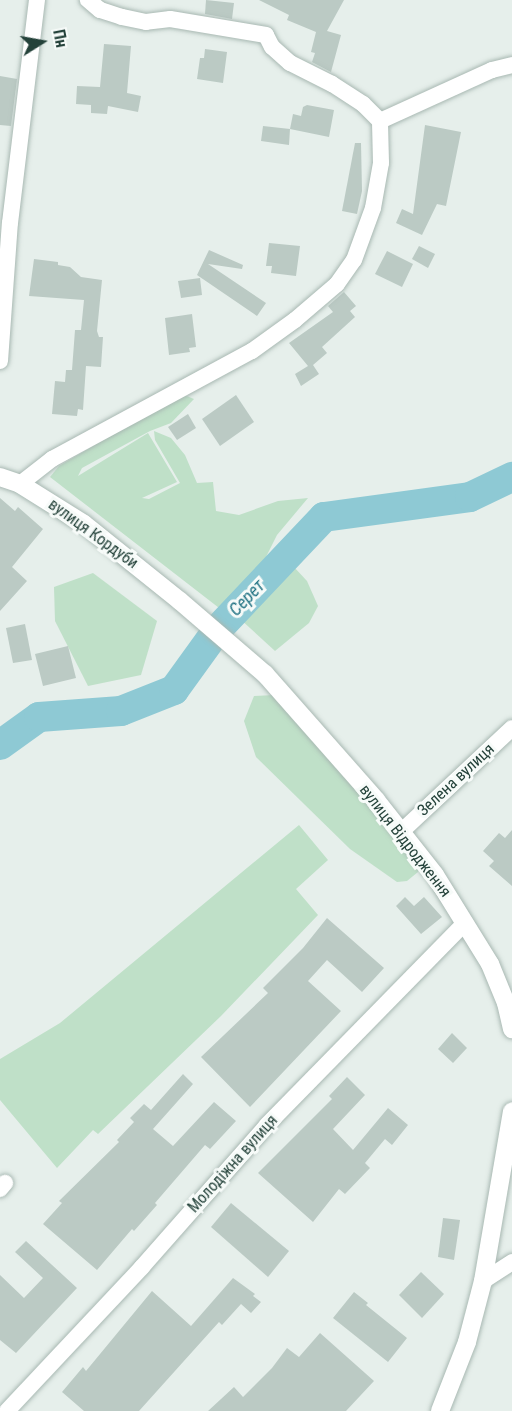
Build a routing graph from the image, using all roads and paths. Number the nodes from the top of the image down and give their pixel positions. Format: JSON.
{"nodes":[{"id":1,"x":37,"y":0,"type":"edge"},
{"id":2,"x":88,"y":0,"type":"edge"},
{"id":3,"x":512,"y":65,"type":"edge"},
{"id":4,"x":380,"y":121,"type":"junction"},
{"id":5,"x":0,"y":361,"type":"edge"},
{"id":6,"x":0,"y":477,"type":"edge"},
{"id":7,"x":20,"y":484,"type":"junction"},
{"id":8,"x":264,"y":674,"type":"joint"},
{"id":9,"x":512,"y":728,"type":"edge"},
{"id":10,"x":401,"y":832,"type":"junction"},
{"id":11,"x":465,"y":923,"type":"junction"},
{"id":12,"x":512,"y":1029,"type":"edge"},
{"id":13,"x":512,"y":1111,"type":"edge"},
{"id":14,"x":512,"y":1262,"type":"edge"},
{"id":15,"x":483,"y":1281,"type":"junction"},
{"id":16,"x":7,"y":1411,"type":"edge"},
{"id":17,"x":440,"y":1411,"type":"edge"}],
"edges":[{"from":1,"to":5,"type":"street"},
{"from":2,"to":4,"type":"street"},
{"from":3,"to":4,"type":"street"},
{"from":4,"to":7,"type":"street"},
{"from":6,"to":7,"type":"street","name":"вулиця Кордуби"},
{"from":7,"to":8,"type":"street","name":"вулиця Кордуби"},
{"from":8,"to":10,"type":"street","name":"вулиця Відродження"},
{"from":9,"to":10,"type":"street","name":"Зелена вулиця"},
{"from":10,"to":11,"type":"street","name":"вулиця Відродження"},
{"from":11,"to":12,"type":"street","name":"вулиця Відродження"},
{"from":11,"to":16,"type":"street","name":"Молодіжна вулиця"},
{"from":13,"to":15,"type":"street"},
{"from":14,"to":15,"type":"street"},
{"from":15,"to":17,"type":"street"}]}
